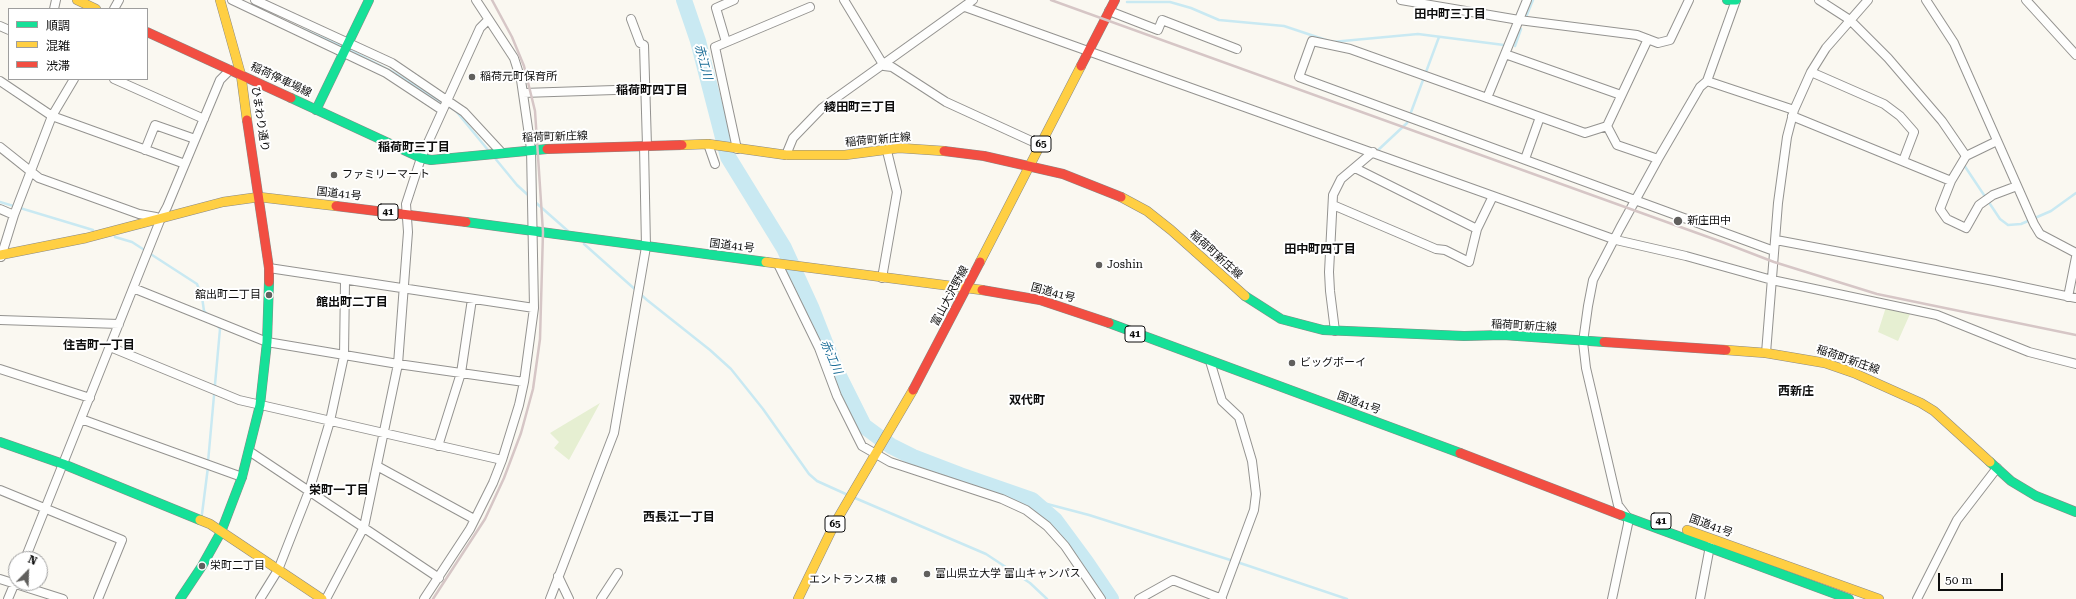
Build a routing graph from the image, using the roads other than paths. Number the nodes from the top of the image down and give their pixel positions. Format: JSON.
{"nodes":[{"id":1,"x":77,"y":0,"type":"edge"},
{"id":2,"x":232,"y":0,"type":"edge"},
{"id":3,"x":255,"y":0,"type":"edge"},
{"id":4,"x":369,"y":0,"type":"edge"},
{"id":5,"x":476,"y":0,"type":"edge"},
{"id":6,"x":734,"y":0,"type":"edge"},
{"id":7,"x":844,"y":0,"type":"edge"},
{"id":8,"x":973,"y":0,"type":"edge"},
{"id":9,"x":1115,"y":0,"type":"edge"},
{"id":10,"x":1400,"y":0,"type":"edge"},
{"id":11,"x":1527,"y":0,"type":"edge"},
{"id":12,"x":1690,"y":0,"type":"edge"},
{"id":13,"x":1727,"y":0,"type":"edge"},
{"id":14,"x":1736,"y":0,"type":"edge"},
{"id":15,"x":1819,"y":0,"type":"edge"},
{"id":16,"x":1868,"y":0,"type":"edge"},
{"id":17,"x":1926,"y":0,"type":"edge"},
{"id":18,"x":2026,"y":0,"type":"edge"},
{"id":19,"x":219,"y":1,"type":"edge"},
{"id":20,"x":965,"y":6,"type":"junction"},
{"id":21,"x":94,"y":8,"type":"edge"},
{"id":22,"x":810,"y":8,"type":"dead end"},
{"id":23,"x":1109,"y":11,"type":"junction"},
{"id":24,"x":631,"y":19,"type":"dead end"},
{"id":25,"x":488,"y":20,"type":"junction"},
{"id":26,"x":1519,"y":20,"type":"junction"},
{"id":27,"x":1850,"y":20,"type":"junction"},
{"id":28,"x":148,"y":32,"type":"edge"},
{"id":29,"x":1648,"y":39,"type":"junction"},
{"id":30,"x":726,"y":42,"type":"junction"},
{"id":31,"x":345,"y":48,"type":"junction"},
{"id":32,"x":1237,"y":49,"type":"dead end"},
{"id":33,"x":1088,"y":52,"type":"junction"},
{"id":34,"x":1505,"y":54,"type":"junction"},
{"id":35,"x":2076,"y":55,"type":"edge"},
{"id":36,"x":884,"y":66,"type":"junction"},
{"id":37,"x":230,"y":70,"type":"junction"},
{"id":38,"x":1811,"y":72,"type":"junction"},
{"id":39,"x":241,"y":75,"type":"junction"},
{"id":40,"x":73,"y":80,"type":"edge"},
{"id":41,"x":116,"y":80,"type":"edge"},
{"id":42,"x":0,"y":81,"type":"edge"},
{"id":43,"x":1707,"y":81,"type":"junction"},
{"id":44,"x":645,"y":88,"type":"junction"},
{"id":45,"x":523,"y":92,"type":"junction"},
{"id":46,"x":1621,"y":95,"type":"junction"},
{"id":47,"x":1487,"y":98,"type":"junction"},
{"id":48,"x":447,"y":101,"type":"junction"},
{"id":49,"x":316,"y":110,"type":"junction"},
{"id":50,"x":442,"y":110,"type":"junction"},
{"id":51,"x":1793,"y":113,"type":"junction"},
{"id":52,"x":52,"y":116,"type":"junction"},
{"id":53,"x":1540,"y":117,"type":"junction"},
{"id":54,"x":204,"y":119,"type":"junction"},
{"id":55,"x":1607,"y":126,"type":"junction"},
{"id":56,"x":194,"y":140,"type":"junction"},
{"id":57,"x":1997,"y":141,"type":"junction"},
{"id":58,"x":708,"y":144,"type":"junction"},
{"id":59,"x":1040,"y":145,"type":"junction"},
{"id":60,"x":646,"y":146,"type":"junction"},
{"id":61,"x":0,"y":147,"type":"edge"},
{"id":62,"x":531,"y":149,"type":"junction"},
{"id":63,"x":737,"y":149,"type":"junction"},
{"id":64,"x":145,"y":150,"type":"junction"},
{"id":65,"x":887,"y":151,"type":"junction"},
{"id":66,"x":501,"y":152,"type":"junction"},
{"id":67,"x":1373,"y":152,"type":"junction"},
{"id":68,"x":786,"y":155,"type":"junction"},
{"id":69,"x":1966,"y":156,"type":"junction"},
{"id":70,"x":421,"y":158,"type":"junction"},
{"id":71,"x":1525,"y":159,"type":"junction"},
{"id":72,"x":1658,"y":159,"type":"junction"},
{"id":73,"x":1904,"y":162,"type":"junction"},
{"id":74,"x":185,"y":164,"type":"junction"},
{"id":75,"x":715,"y":164,"type":"dead end"},
{"id":76,"x":1028,"y":167,"type":"junction"},
{"id":77,"x":1355,"y":168,"type":"junction"},
{"id":78,"x":32,"y":170,"type":"junction"},
{"id":79,"x":1951,"y":181,"type":"junction"},
{"id":80,"x":2017,"y":186,"type":"junction"},
{"id":81,"x":1493,"y":196,"type":"junction"},
{"id":82,"x":259,"y":197,"type":"junction"},
{"id":83,"x":1636,"y":200,"type":"junction"},
{"id":84,"x":1333,"y":205,"type":"junction"},
{"id":85,"x":0,"y":209,"type":"edge"},
{"id":86,"x":14,"y":215,"type":"junction"},
{"id":87,"x":406,"y":216,"type":"junction"},
{"id":88,"x":161,"y":218,"type":"junction"},
{"id":89,"x":1476,"y":228,"type":"junction"},
{"id":90,"x":533,"y":230,"type":"junction"},
{"id":91,"x":1616,"y":240,"type":"junction"},
{"id":92,"x":1776,"y":240,"type":"junction"},
{"id":93,"x":646,"y":247,"type":"junction"},
{"id":94,"x":1774,"y":251,"type":"junction"},
{"id":95,"x":2076,"y":252,"type":"edge"},
{"id":96,"x":1,"y":256,"type":"edge"},
{"id":97,"x":2076,"y":257,"type":"edge"},
{"id":98,"x":779,"y":264,"type":"junction"},
{"id":99,"x":269,"y":268,"type":"junction"},
{"id":100,"x":882,"y":278,"type":"junction"},
{"id":101,"x":1772,"y":280,"type":"junction"},
{"id":102,"x":345,"y":281,"type":"junction"},
{"id":103,"x":133,"y":288,"type":"junction"},
{"id":104,"x":968,"y":288,"type":"junction"},
{"id":105,"x":404,"y":289,"type":"junction"},
{"id":106,"x":2072,"y":298,"type":"edge"},
{"id":107,"x":472,"y":299,"type":"junction"},
{"id":108,"x":534,"y":308,"type":"junction"},
{"id":109,"x":0,"y":320,"type":"edge"},
{"id":110,"x":119,"y":324,"type":"junction"},
{"id":111,"x":1335,"y":331,"type":"junction"},
{"id":112,"x":267,"y":342,"type":"junction"},
{"id":113,"x":1582,"y":342,"type":"junction"},
{"id":114,"x":110,"y":347,"type":"junction"},
{"id":115,"x":1766,"y":353,"type":"junction"},
{"id":116,"x":344,"y":356,"type":"junction"},
{"id":117,"x":1210,"y":361,"type":"junction"},
{"id":118,"x":398,"y":364,"type":"junction"},
{"id":119,"x":2076,"y":364,"type":"edge"},
{"id":120,"x":0,"y":369,"type":"edge"},
{"id":121,"x":461,"y":373,"type":"junction"},
{"id":122,"x":524,"y":382,"type":"junction"},
{"id":123,"x":90,"y":398,"type":"junction"},
{"id":124,"x":260,"y":405,"type":"junction"},
{"id":125,"x":81,"y":419,"type":"junction"},
{"id":126,"x":330,"y":421,"type":"junction"},
{"id":127,"x":384,"y":433,"type":"junction"},
{"id":128,"x":0,"y":442,"type":"edge"},
{"id":129,"x":438,"y":446,"type":"junction"},
{"id":130,"x":1442,"y":446,"type":"junction"},
{"id":131,"x":250,"y":451,"type":"junction"},
{"id":132,"x":876,"y":452,"type":"junction"},
{"id":133,"x":502,"y":460,"type":"junction"},
{"id":134,"x":63,"y":464,"type":"junction"},
{"id":135,"x":377,"y":466,"type":"junction"},
{"id":136,"x":1997,"y":468,"type":"junction"},
{"id":137,"x":242,"y":477,"type":"junction"},
{"id":138,"x":0,"y":490,"type":"edge"},
{"id":139,"x":309,"y":491,"type":"junction"},
{"id":140,"x":1618,"y":504,"type":"junction"},
{"id":141,"x":45,"y":509,"type":"junction"},
{"id":142,"x":2076,"y":512,"type":"edge"},
{"id":143,"x":1628,"y":518,"type":"junction"},
{"id":144,"x":474,"y":519,"type":"junction"},
{"id":145,"x":364,"y":527,"type":"junction"},
{"id":146,"x":221,"y":532,"type":"junction"},
{"id":147,"x":1711,"y":539,"type":"junction"},
{"id":148,"x":1709,"y":549,"type":"junction"},
{"id":149,"x":28,"y":551,"type":"edge"},
{"id":150,"x":278,"y":570,"type":"junction"},
{"id":151,"x":618,"y":573,"type":"dead end"},
{"id":152,"x":558,"y":576,"type":"junction"},
{"id":153,"x":439,"y":578,"type":"junction"},
{"id":154,"x":40,"y":591,"type":"edge"},
{"id":155,"x":63,"y":599,"type":"edge"},
{"id":156,"x":98,"y":599,"type":"edge"},
{"id":157,"x":180,"y":599,"type":"edge"},
{"id":158,"x":260,"y":599,"type":"edge"},
{"id":159,"x":322,"y":599,"type":"edge"},
{"id":160,"x":326,"y":599,"type":"edge"},
{"id":161,"x":424,"y":599,"type":"edge"},
{"id":162,"x":550,"y":599,"type":"edge"},
{"id":163,"x":569,"y":599,"type":"edge"},
{"id":164,"x":602,"y":599,"type":"edge"},
{"id":165,"x":798,"y":599,"type":"edge"},
{"id":166,"x":1101,"y":599,"type":"edge"},
{"id":167,"x":1139,"y":599,"type":"edge"},
{"id":168,"x":1222,"y":599,"type":"edge"},
{"id":169,"x":1612,"y":599,"type":"edge"},
{"id":170,"x":1700,"y":599,"type":"edge"},
{"id":171,"x":1850,"y":599,"type":"edge"},
{"id":172,"x":1879,"y":599,"type":"edge"},
{"id":173,"x":1917,"y":599,"type":"edge"}],
"edges":[{"from":1,"to":21,"type":"main road"},
{"from":2,"to":31,"type":"street"},
{"from":3,"to":31,"type":"street"},
{"from":4,"to":31,"type":"main road","name":"稲荷停車場線"},
{"from":5,"to":25,"type":"street"},
{"from":6,"to":30,"type":"street"},
{"from":7,"to":36,"type":"street"},
{"from":8,"to":20,"type":"street"},
{"from":9,"to":23,"type":"main road","name":"富山大沢野線","number":"65"},
{"from":10,"to":26,"type":"street"},
{"from":11,"to":26,"type":"street"},
{"from":12,"to":29,"type":"street"},
{"from":13,"to":14,"type":"main road"},
{"from":14,"to":43,"type":"street"},
{"from":15,"to":27,"type":"street"},
{"from":16,"to":27,"type":"street"},
{"from":17,"to":57,"type":"street"},
{"from":18,"to":35,"type":"street"},
{"from":19,"to":39,"type":"main road","name":"ひまわり通り"},
{"from":20,"to":33,"type":"street"},
{"from":20,"to":36,"type":"street"},
{"from":22,"to":30,"type":"street"},
{"from":23,"to":32,"type":"street"},
{"from":23,"to":33,"type":"main road","name":"富山大沢野線","number":"65"},
{"from":24,"to":44,"type":"street"},
{"from":25,"to":45,"type":"street"},
{"from":25,"to":48,"type":"street"},
{"from":26,"to":29,"type":"street"},
{"from":26,"to":34,"type":"street"},
{"from":27,"to":38,"type":"street"},
{"from":27,"to":69,"type":"street"},
{"from":28,"to":37,"type":"main road","name":"稲荷停車場線"},
{"from":29,"to":46,"type":"street"},
{"from":30,"to":63,"type":"street"},
{"from":31,"to":48,"type":"street"},
{"from":31,"to":49,"type":"main road","name":"稲荷停車場線"},
{"from":31,"to":50,"type":"street"},
{"from":33,"to":59,"type":"main road","name":"富山大沢野線","number":"65"},
{"from":33,"to":67,"type":"street"},
{"from":34,"to":46,"type":"street"},
{"from":34,"to":47,"type":"street"},
{"from":36,"to":59,"type":"street"},
{"from":36,"to":68,"type":"street"},
{"from":37,"to":39,"type":"main road","name":"稲荷停車場線"},
{"from":37,"to":54,"type":"street"},
{"from":38,"to":51,"type":"street"},
{"from":38,"to":73,"type":"street"},
{"from":39,"to":49,"type":"main road","name":"稲荷停車場線"},
{"from":39,"to":82,"type":"main road","name":"ひまわり通り"},
{"from":40,"to":52,"type":"street"},
{"from":41,"to":54,"type":"street"},
{"from":42,"to":52,"type":"street"},
{"from":43,"to":51,"type":"street"},
{"from":43,"to":72,"type":"street"},
{"from":44,"to":45,"type":"street"},
{"from":44,"to":60,"type":"street"},
{"from":45,"to":62,"type":"street"},
{"from":46,"to":55,"type":"street"},
{"from":47,"to":53,"type":"street"},
{"from":47,"to":71,"type":"street"},
{"from":48,"to":50,"type":"street"},
{"from":48,"to":66,"type":"street"},
{"from":49,"to":70,"type":"main road","name":"稲荷町新庄線"},
{"from":50,"to":70,"type":"street"},
{"from":51,"to":73,"type":"street"},
{"from":51,"to":92,"type":"street"},
{"from":52,"to":64,"type":"street"},
{"from":52,"to":78,"type":"street"},
{"from":53,"to":55,"type":"street"},
{"from":53,"to":71,"type":"street"},
{"from":54,"to":56,"type":"street"},
{"from":55,"to":72,"type":"street"},
{"from":56,"to":64,"type":"street"},
{"from":56,"to":74,"type":"street"},
{"from":57,"to":69,"type":"street"},
{"from":57,"to":80,"type":"street"},
{"from":58,"to":60,"type":"main road","name":"稲荷町新庄線"},
{"from":58,"to":63,"type":"main road","name":"稲荷町新庄線"},
{"from":58,"to":75,"type":"street"},
{"from":59,"to":76,"type":"main road","name":"富山大沢野線","number":"65"},
{"from":60,"to":62,"type":"main road","name":"稲荷町新庄線"},
{"from":60,"to":93,"type":"street"},
{"from":61,"to":78,"type":"street"},
{"from":62,"to":66,"type":"main road","name":"稲荷町新庄線"},
{"from":62,"to":90,"type":"street"},
{"from":63,"to":68,"type":"main road","name":"稲荷町新庄線"},
{"from":64,"to":74,"type":"street"},
{"from":65,"to":68,"type":"main road","name":"稲荷町新庄線"},
{"from":65,"to":76,"type":"main road","name":"稲荷町新庄線"},
{"from":65,"to":100,"type":"street"},
{"from":66,"to":70,"type":"main road","name":"稲荷町新庄線"},
{"from":67,"to":77,"type":"street"},
{"from":67,"to":81,"type":"street"},
{"from":69,"to":79,"type":"street"},
{"from":70,"to":87,"type":"street"},
{"from":71,"to":83,"type":"street"},
{"from":72,"to":83,"type":"street"},
{"from":73,"to":79,"type":"street"},
{"from":74,"to":88,"type":"street"},
{"from":76,"to":104,"type":"main road","name":"富山大沢野線","number":"65"},
{"from":76,"to":111,"type":"main road","name":"稲荷町新庄線"},
{"from":77,"to":84,"type":"street"},
{"from":77,"to":89,"type":"street"},
{"from":78,"to":86,"type":"street"},
{"from":78,"to":88,"type":"street"},
{"from":79,"to":80,"type":"street"},
{"from":80,"to":95,"type":"street"},
{"from":81,"to":89,"type":"street"},
{"from":81,"to":91,"type":"street"},
{"from":82,"to":87,"type":"main road","name":"国道41号","number":"41"},
{"from":82,"to":88,"type":"main road","name":"国道41号","number":"41"},
{"from":82,"to":99,"type":"main road","name":"ひまわり通り"},
{"from":83,"to":91,"type":"street"},
{"from":83,"to":94,"type":"street"},
{"from":84,"to":89,"type":"street"},
{"from":84,"to":111,"type":"street"},
{"from":85,"to":86,"type":"street"},
{"from":86,"to":96,"type":"street"},
{"from":87,"to":90,"type":"main road","name":"国道41号","number":"41"},
{"from":87,"to":105,"type":"street"},
{"from":88,"to":96,"type":"main road","name":"国道41号","number":"41"},
{"from":88,"to":103,"type":"street"},
{"from":90,"to":93,"type":"main road","name":"国道41号","number":"41"},
{"from":90,"to":108,"type":"street"},
{"from":91,"to":101,"type":"street"},
{"from":91,"to":113,"type":"street"},
{"from":92,"to":94,"type":"street"},
{"from":92,"to":106,"type":"street"},
{"from":93,"to":98,"type":"main road","name":"国道41号","number":"41"},
{"from":93,"to":152,"type":"street"},
{"from":94,"to":101,"type":"street"},
{"from":97,"to":106,"type":"street"},
{"from":98,"to":100,"type":"main road","name":"国道41号","number":"41"},
{"from":98,"to":132,"type":"street"},
{"from":99,"to":102,"type":"street"},
{"from":99,"to":112,"type":"main road","name":"ひまわり通り"},
{"from":100,"to":104,"type":"main road","name":"国道41号","number":"41"},
{"from":101,"to":115,"type":"street"},
{"from":101,"to":119,"type":"street"},
{"from":102,"to":105,"type":"street"},
{"from":102,"to":116,"type":"street"},
{"from":103,"to":110,"type":"street"},
{"from":103,"to":112,"type":"street"},
{"from":104,"to":117,"type":"main road","name":"国道41号","number":"41"},
{"from":104,"to":132,"type":"main road","name":"富山大沢野線","number":"65"},
{"from":105,"to":107,"type":"street"},
{"from":105,"to":118,"type":"street"},
{"from":107,"to":108,"type":"street"},
{"from":107,"to":121,"type":"street"},
{"from":108,"to":122,"type":"street"},
{"from":109,"to":110,"type":"street"},
{"from":110,"to":114,"type":"street"},
{"from":111,"to":113,"type":"main road","name":"稲荷町新庄線"},
{"from":112,"to":116,"type":"street"},
{"from":112,"to":124,"type":"main road","name":"ひまわり通り"},
{"from":113,"to":115,"type":"main road","name":"稲荷町新庄線"},
{"from":113,"to":140,"type":"street"},
{"from":114,"to":123,"type":"street"},
{"from":114,"to":124,"type":"street"},
{"from":115,"to":136,"type":"main road","name":"稲荷町新庄線"},
{"from":116,"to":118,"type":"street"},
{"from":116,"to":126,"type":"street"},
{"from":117,"to":130,"type":"main road","name":"国道41号","number":"41"},
{"from":117,"to":168,"type":"street"},
{"from":118,"to":121,"type":"street"},
{"from":118,"to":127,"type":"street"},
{"from":120,"to":123,"type":"street"},
{"from":121,"to":122,"type":"street"},
{"from":121,"to":129,"type":"street"},
{"from":122,"to":133,"type":"street"},
{"from":123,"to":125,"type":"street"},
{"from":124,"to":126,"type":"street"},
{"from":124,"to":131,"type":"main road","name":"ひまわり通り"},
{"from":125,"to":134,"type":"street"},
{"from":125,"to":137,"type":"street"},
{"from":126,"to":127,"type":"street"},
{"from":126,"to":139,"type":"street"},
{"from":127,"to":129,"type":"street"},
{"from":127,"to":135,"type":"street"},
{"from":128,"to":134,"type":"main road"},
{"from":129,"to":133,"type":"street"},
{"from":130,"to":140,"type":"main road","name":"国道41号","number":"41"},
{"from":130,"to":143,"type":"main road","name":"国道41号","number":"41"},
{"from":131,"to":137,"type":"main road","name":"ひまわり通り"},
{"from":131,"to":139,"type":"street"},
{"from":132,"to":165,"type":"main road","name":"富山大沢野線","number":"65"},
{"from":132,"to":166,"type":"street"},
{"from":133,"to":144,"type":"street"},
{"from":134,"to":141,"type":"street"},
{"from":134,"to":146,"type":"main road"},
{"from":135,"to":144,"type":"street"},
{"from":135,"to":145,"type":"street"},
{"from":136,"to":142,"type":"main road","name":"稲荷町新庄線"},
{"from":136,"to":173,"type":"street"},
{"from":137,"to":146,"type":"main road","name":"ひまわり通り"},
{"from":138,"to":141,"type":"street"},
{"from":139,"to":145,"type":"street"},
{"from":139,"to":150,"type":"street"},
{"from":140,"to":143,"type":"street"},
{"from":140,"to":147,"type":"main road","name":"国道41号","number":"41"},
{"from":141,"to":149,"type":"street"},
{"from":141,"to":156,"type":"street"},
{"from":143,"to":148,"type":"main road","name":"国道41号","number":"41"},
{"from":143,"to":169,"type":"street"},
{"from":144,"to":153,"type":"street"},
{"from":145,"to":153,"type":"street"},
{"from":145,"to":160,"type":"street"},
{"from":146,"to":150,"type":"main road"},
{"from":146,"to":157,"type":"main road","name":"ひまわり通り"},
{"from":147,"to":148,"type":"street"},
{"from":147,"to":172,"type":"main road","name":"国道41号","number":"41"},
{"from":148,"to":170,"type":"street"},
{"from":148,"to":171,"type":"main road","name":"国道41号","number":"41"},
{"from":150,"to":158,"type":"street"},
{"from":150,"to":159,"type":"main road"},
{"from":151,"to":164,"type":"street"},
{"from":152,"to":162,"type":"street"},
{"from":152,"to":163,"type":"street"},
{"from":153,"to":161,"type":"street"},
{"from":154,"to":155,"type":"street"},
{"from":167,"to":168,"type":"street"}]}
